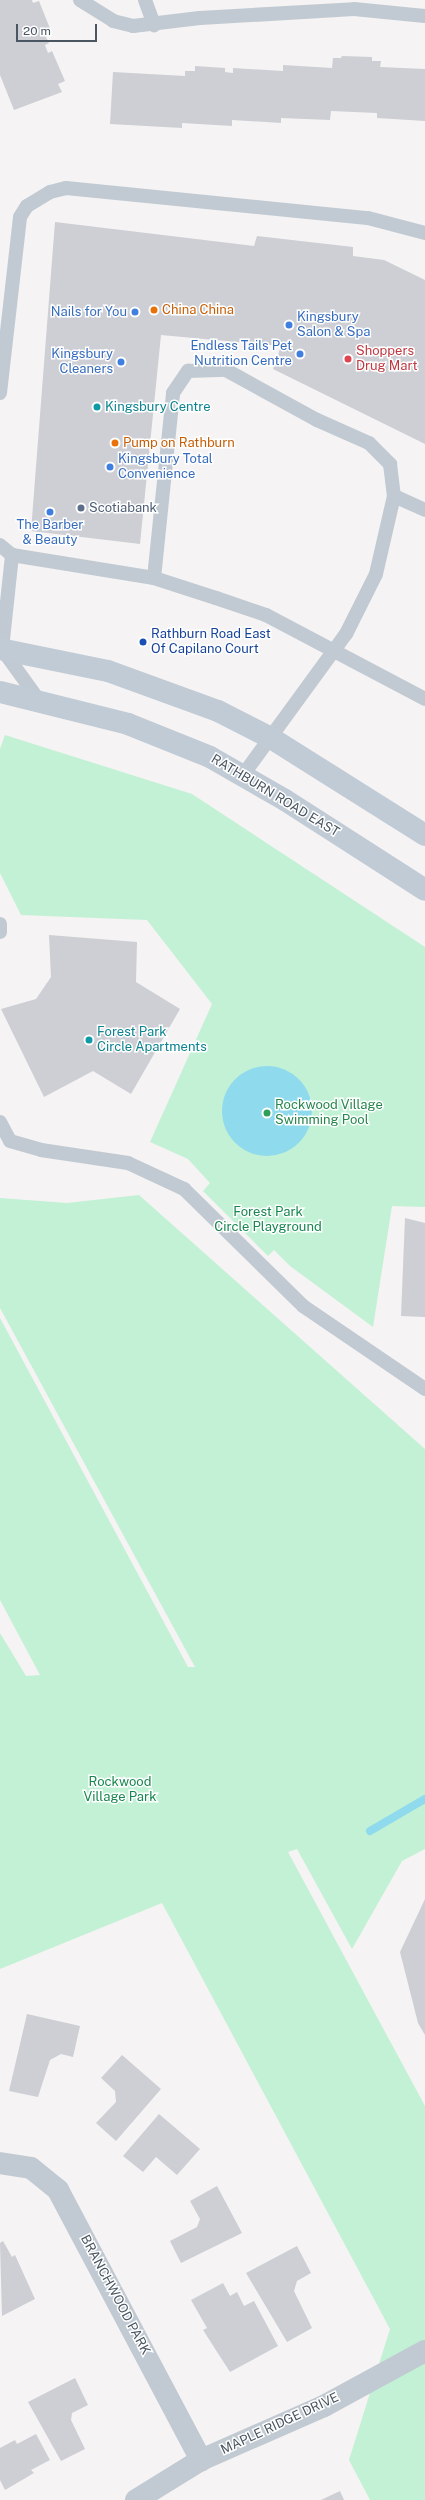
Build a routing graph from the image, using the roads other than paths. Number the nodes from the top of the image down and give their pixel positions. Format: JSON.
{"nodes":[{"id":1,"x":80,"y":0,"type":"edge"},
{"id":2,"x":145,"y":0,"type":"edge"},
{"id":3,"x":425,"y":16,"type":"edge"},
{"id":4,"x":154,"y":25,"type":"junction"},
{"id":5,"x":425,"y":233,"type":"edge"},
{"id":6,"x":0,"y":394,"type":"edge"},
{"id":7,"x":394,"y":496,"type":"junction"},
{"id":8,"x":425,"y":510,"type":"edge"},
{"id":9,"x":0,"y":545,"type":"edge"},
{"id":10,"x":12,"y":555,"type":"junction"},
{"id":11,"x":154,"y":578,"type":"junction"},
{"id":12,"x":1,"y":649,"type":"edge"},
{"id":13,"x":330,"y":652,"type":"junction"},
{"id":14,"x":0,"y":692,"type":"edge"},
{"id":15,"x":38,"y":699,"type":"junction"},
{"id":16,"x":425,"y":699,"type":"edge"},
{"id":17,"x":271,"y":738,"type":"junction"},
{"id":18,"x":243,"y":775,"type":"junction"},
{"id":19,"x":425,"y":835,"type":"edge"},
{"id":20,"x":425,"y":890,"type":"edge"},
{"id":21,"x":0,"y":924,"type":"edge"},
{"id":22,"x":0,"y":932,"type":"edge"},
{"id":23,"x":0,"y":1122,"type":"edge"},
{"id":24,"x":425,"y":1389,"type":"edge"},
{"id":25,"x":0,"y":2162,"type":"edge"},
{"id":26,"x":425,"y":2351,"type":"edge"},
{"id":27,"x":201,"y":2460,"type":"junction"},
{"id":28,"x":136,"y":2500,"type":"edge"}],
"edges":[{"from":1,"to":4,"type":"lane"},
{"from":2,"to":4,"type":"lane"},
{"from":3,"to":4,"type":"lane"},
{"from":5,"to":6,"type":"lane"},
{"from":7,"to":8,"type":"lane"},
{"from":7,"to":11,"type":"lane"},
{"from":7,"to":13,"type":"lane"},
{"from":9,"to":10,"type":"lane"},
{"from":10,"to":11,"type":"lane"},
{"from":10,"to":12,"type":"lane"},
{"from":11,"to":13,"type":"lane"},
{"from":12,"to":15,"type":"lane"},
{"from":12,"to":17,"type":"street"},
{"from":13,"to":16,"type":"lane"},
{"from":13,"to":17,"type":"lane"},
{"from":14,"to":15,"type":"street","name":"RATHBURN ROAD EAST"},
{"from":15,"to":18,"type":"street","name":"RATHBURN ROAD EAST"},
{"from":17,"to":18,"type":"lane"},
{"from":17,"to":19,"type":"street"},
{"from":18,"to":20,"type":"street","name":"RATHBURN ROAD EAST"},
{"from":21,"to":22,"type":"lane"},
{"from":23,"to":24,"type":"lane"},
{"from":25,"to":27,"type":"street","name":"BRANCHWOOD PARK"},
{"from":26,"to":27,"type":"street","name":"MAPLE RIDGE DRIVE"},
{"from":27,"to":28,"type":"street","name":"MAPLE RIDGE DRIVE"}]}
